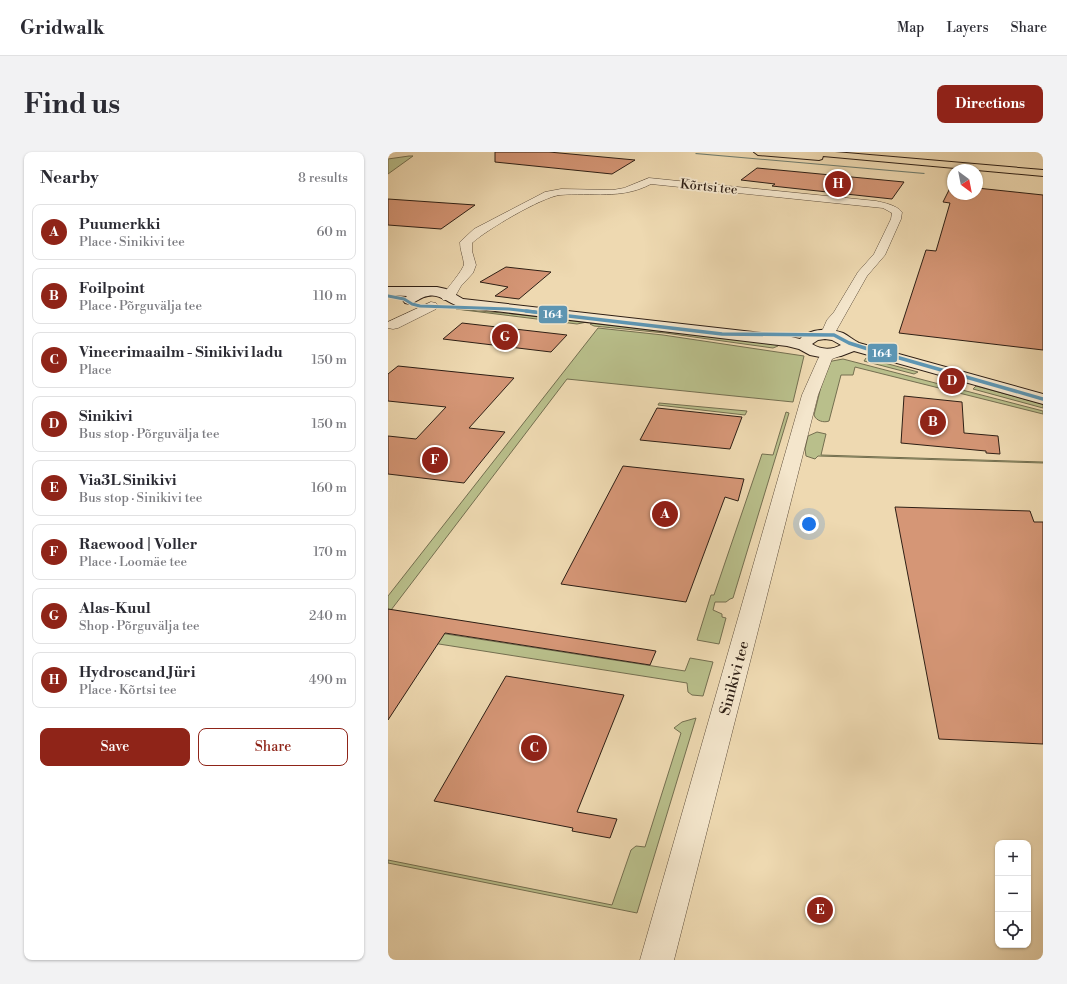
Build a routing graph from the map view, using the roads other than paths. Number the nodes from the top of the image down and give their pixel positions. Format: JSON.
{"nodes":[{"id":1,"x":758,"y":152,"type":"edge"},
{"id":2,"x":804,"y":152,"type":"edge"},
{"id":3,"x":947,"y":169,"type":"edge"},
{"id":4,"x":983,"y":172,"type":"edge"},
{"id":5,"x":1043,"y":173,"type":"edge"},
{"id":6,"x":1043,"y":177,"type":"edge"},
{"id":7,"x":456,"y":284,"type":"junction"},
{"id":8,"x":388,"y":292,"type":"edge"},
{"id":9,"x":388,"y":296,"type":"edge"},
{"id":10,"x":448,"y":297,"type":"junction"},
{"id":11,"x":430,"y":299,"type":"junction"},
{"id":12,"x":411,"y":302,"type":"junction"},
{"id":13,"x":509,"y":309,"type":"junction"},
{"id":14,"x":840,"y":314,"type":"junction"},
{"id":15,"x":813,"y":341,"type":"junction"},
{"id":16,"x":845,"y":341,"type":"junction"},
{"id":17,"x":835,"y":353,"type":"junction"},
{"id":18,"x":959,"y":375,"type":"junction"},
{"id":19,"x":810,"y":395,"type":"junction"},
{"id":20,"x":1043,"y":399,"type":"edge"},
{"id":21,"x":657,"y":960,"type":"edge"}],
"edges":[{"from":1,"to":3,"type":"highway"},
{"from":2,"to":5,"type":"highway"},
{"from":4,"to":6,"type":"highway"},
{"from":7,"to":10,"type":"street","name":"Kõrtsi tee"},
{"from":7,"to":11,"type":"street"},
{"from":7,"to":14,"type":"street","name":"Kõrtsi tee"},
{"from":8,"to":11,"type":"street"},
{"from":9,"to":12,"type":"street"},
{"from":10,"to":11,"type":"street"},
{"from":10,"to":13,"type":"street"},
{"from":11,"to":12,"type":"street"},
{"from":11,"to":12,"type":"street"},
{"from":11,"to":13,"type":"street"},
{"from":13,"to":15,"type":"street"},
{"from":14,"to":15,"type":"street","name":"Kõrtsi tee"},
{"from":14,"to":16,"type":"street"},
{"from":15,"to":16,"type":"street"},
{"from":15,"to":17,"type":"street"},
{"from":15,"to":19,"type":"street","name":"Sinikivi tee"},
{"from":16,"to":17,"type":"street"},
{"from":16,"to":18,"type":"street"},
{"from":17,"to":18,"type":"street"},
{"from":17,"to":19,"type":"street","name":"Sinikivi tee"},
{"from":18,"to":20,"type":"street"},
{"from":19,"to":21,"type":"street","name":"Sinikivi tee"}]}
